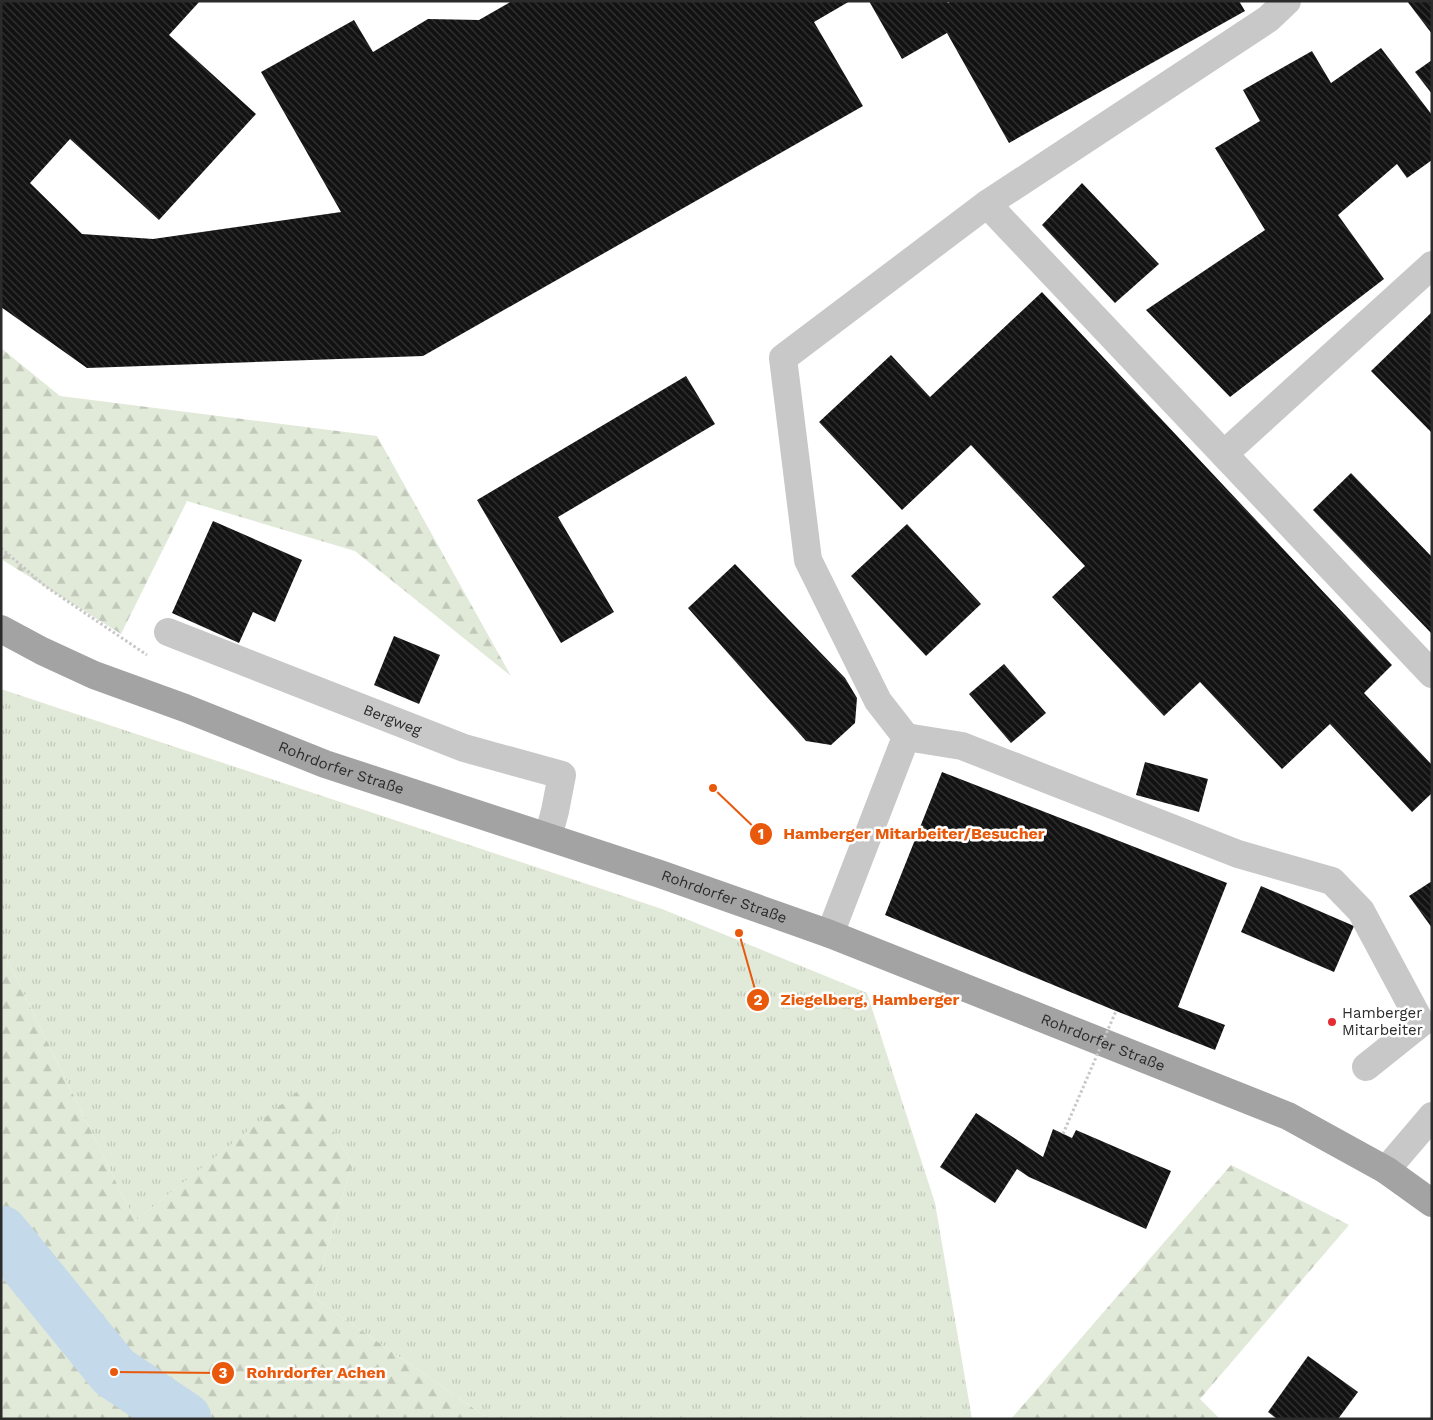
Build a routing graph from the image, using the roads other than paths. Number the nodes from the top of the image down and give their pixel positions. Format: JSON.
{"nodes":[{"id":1,"x":1287,"y":1,"type":"edge"},
{"id":2,"x":987,"y":204,"type":"junction"},
{"id":3,"x":1432,"y":265,"type":"edge"},
{"id":4,"x":1224,"y":454,"type":"junction"},
{"id":5,"x":1,"y":629,"type":"edge"},
{"id":6,"x":168,"y":632,"type":"dead end"},
{"id":7,"x":1432,"y":674,"type":"edge"},
{"id":8,"x":906,"y":737,"type":"junction"},
{"id":9,"x":548,"y":837,"type":"junction"},
{"id":10,"x":830,"y":934,"type":"junction"},
{"id":11,"x":1366,"y":1067,"type":"dead end"},
{"id":12,"x":1432,"y":1116,"type":"edge"},
{"id":13,"x":1386,"y":1170,"type":"junction"},
{"id":14,"x":1432,"y":1204,"type":"edge"}],
"edges":[{"from":1,"to":2,"type":"street"},
{"from":2,"to":4,"type":"street"},
{"from":2,"to":8,"type":"street"},
{"from":3,"to":4,"type":"street"},
{"from":4,"to":7,"type":"street"},
{"from":5,"to":9,"type":"main road","name":"Rohrdorfer Straße"},
{"from":6,"to":9,"type":"street","name":"Bergweg"},
{"from":8,"to":10,"type":"street"},
{"from":8,"to":11,"type":"street"},
{"from":9,"to":10,"type":"main road","name":"Rohrdorfer Straße"},
{"from":10,"to":13,"type":"main road","name":"Rohrdorfer Straße"},
{"from":12,"to":13,"type":"street"},
{"from":13,"to":14,"type":"main road","name":"Rohrdorfer Straße"}]}
